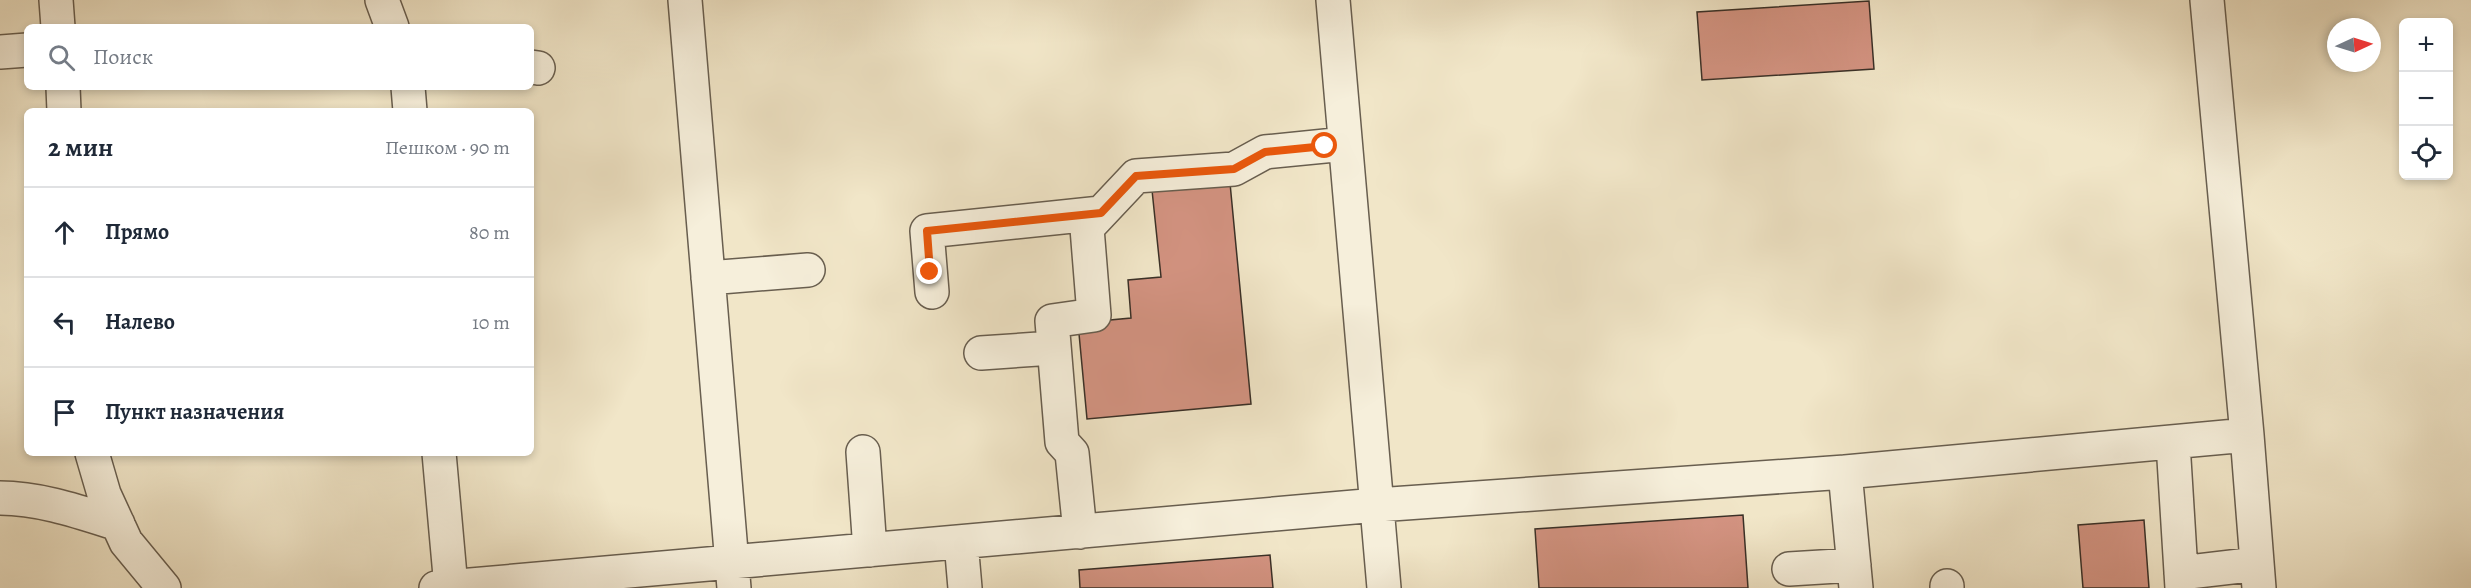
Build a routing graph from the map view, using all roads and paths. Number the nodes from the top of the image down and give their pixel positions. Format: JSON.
{"nodes":[{"id":1,"x":56,"y":0,"type":"edge"},
{"id":2,"x":382,"y":0,"type":"edge"},
{"id":3,"x":685,"y":0,"type":"edge"},
{"id":4,"x":1333,"y":0,"type":"edge"},
{"id":5,"x":2207,"y":0,"type":"edge"},
{"id":6,"x":58,"y":24,"type":"edge"},
{"id":7,"x":391,"y":24,"type":"edge"},
{"id":8,"x":24,"y":50,"type":"edge"},
{"id":9,"x":0,"y":52,"type":"edge"},
{"id":10,"x":63,"y":90,"type":"edge"},
{"id":11,"x":408,"y":90,"type":"edge"},
{"id":12,"x":64,"y":108,"type":"edge"},
{"id":13,"x":410,"y":108,"type":"edge"},
{"id":14,"x":1345,"y":144,"type":"junction"},
{"id":15,"x":1101,"y":213,"type":"junction"},
{"id":16,"x":808,"y":270,"type":"dead end"},
{"id":17,"x":708,"y":278,"type":"junction"},
{"id":18,"x":932,"y":292,"type":"dead end"},
{"id":19,"x":1053,"y":348,"type":"junction"},
{"id":20,"x":981,"y":353,"type":"dead end"},
{"id":21,"x":2247,"y":435,"type":"junction"},
{"id":22,"x":2173,"y":442,"type":"junction"},
{"id":23,"x":863,"y":452,"type":"dead end"},
{"id":24,"x":93,"y":456,"type":"edge"},
{"id":25,"x":439,"y":456,"type":"edge"},
{"id":26,"x":1845,"y":472,"type":"junction"},
{"id":27,"x":0,"y":498,"type":"edge"},
{"id":28,"x":1377,"y":506,"type":"junction"},
{"id":29,"x":118,"y":524,"type":"junction"},
{"id":30,"x":1080,"y":532,"type":"junction"},
{"id":31,"x":961,"y":543,"type":"junction"},
{"id":32,"x":870,"y":550,"type":"junction"},
{"id":33,"x":1789,"y":569,"type":"dead end"},
{"id":34,"x":733,"y":575,"type":"edge"},
{"id":35,"x":2258,"y":576,"type":"edge"},
{"id":36,"x":1855,"y":577,"type":"edge"},
{"id":37,"x":2182,"y":581,"type":"edge"},
{"id":38,"x":443,"y":587,"type":"edge"},
{"id":39,"x":164,"y":588,"type":"edge"},
{"id":40,"x":965,"y":588,"type":"edge"},
{"id":41,"x":1384,"y":588,"type":"edge"}],
"edges":[{"from":1,"to":6,"type":"lane"},
{"from":2,"to":7,"type":"lane"},
{"from":3,"to":17,"type":"lane"},
{"from":4,"to":14,"type":"lane"},
{"from":5,"to":21,"type":"lane"},
{"from":8,"to":9,"type":"lane"},
{"from":10,"to":12,"type":"lane"},
{"from":11,"to":13,"type":"lane"},
{"from":14,"to":15,"type":"lane"},
{"from":14,"to":28,"type":"lane"},
{"from":15,"to":18,"type":"lane"},
{"from":15,"to":19,"type":"lane"},
{"from":16,"to":17,"type":"lane"},
{"from":17,"to":34,"type":"lane"},
{"from":19,"to":20,"type":"lane"},
{"from":19,"to":30,"type":"lane"},
{"from":21,"to":22,"type":"lane"},
{"from":21,"to":35,"type":"lane"},
{"from":22,"to":26,"type":"lane"},
{"from":22,"to":37,"type":"lane"},
{"from":23,"to":32,"type":"lane"},
{"from":24,"to":29,"type":"lane"},
{"from":25,"to":38,"type":"lane"},
{"from":26,"to":28,"type":"lane"},
{"from":26,"to":36,"type":"lane"},
{"from":27,"to":29,"type":"lane"},
{"from":28,"to":30,"type":"lane"},
{"from":28,"to":41,"type":"lane"},
{"from":29,"to":39,"type":"lane"},
{"from":30,"to":31,"type":"lane"},
{"from":31,"to":32,"type":"lane"},
{"from":31,"to":40,"type":"lane"},
{"from":32,"to":34,"type":"lane"},
{"from":33,"to":36,"type":"lane"},
{"from":34,"to":38,"type":"lane"},
{"from":35,"to":37,"type":"lane"}]}
